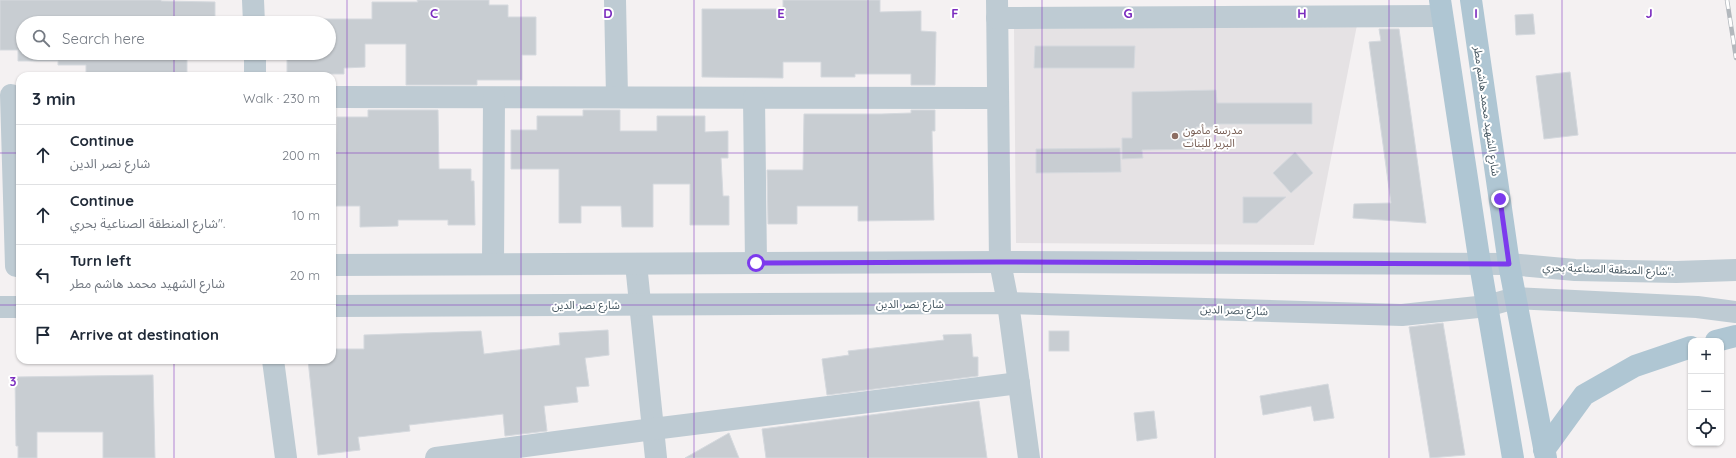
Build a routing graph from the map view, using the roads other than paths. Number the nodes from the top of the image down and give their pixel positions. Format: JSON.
{"nodes":[{"id":1,"x":253,"y":0,"type":"edge"},
{"id":2,"x":615,"y":0,"type":"edge"},
{"id":3,"x":1471,"y":0,"type":"edge"},
{"id":4,"x":1441,"y":8,"type":"edge"},
{"id":5,"x":997,"y":9,"type":"edge"},
{"id":6,"x":254,"y":16,"type":"edge"},
{"id":7,"x":255,"y":60,"type":"edge"},
{"id":8,"x":255,"y":72,"type":"edge"},
{"id":9,"x":10,"y":95,"type":"edge"},
{"id":10,"x":617,"y":96,"type":"junction"},
{"id":11,"x":336,"y":97,"type":"edge"},
{"id":12,"x":494,"y":98,"type":"junction"},
{"id":13,"x":754,"y":98,"type":"junction"},
{"id":14,"x":998,"y":98,"type":"junction"},
{"id":15,"x":1000,"y":262,"type":"junction"},
{"id":16,"x":756,"y":263,"type":"junction"},
{"id":17,"x":494,"y":264,"type":"junction"},
{"id":18,"x":636,"y":264,"type":"junction"},
{"id":19,"x":1480,"y":264,"type":"junction"},
{"id":20,"x":1509,"y":264,"type":"junction"},
{"id":21,"x":336,"y":265,"type":"edge"},
{"id":22,"x":12,"y":266,"type":"edge"},
{"id":23,"x":1736,"y":270,"type":"edge"},
{"id":24,"x":1515,"y":298,"type":"junction"},
{"id":25,"x":1008,"y":303,"type":"junction"},
{"id":26,"x":640,"y":304,"type":"junction"},
{"id":27,"x":336,"y":306,"type":"edge"},
{"id":28,"x":1487,"y":306,"type":"junction"},
{"id":29,"x":0,"y":307,"type":"edge"},
{"id":30,"x":16,"y":307,"type":"edge"},
{"id":31,"x":1736,"y":312,"type":"edge"},
{"id":32,"x":1736,"y":336,"type":"edge"},
{"id":33,"x":1724,"y":339,"type":"edge"},
{"id":34,"x":1688,"y":348,"type":"edge"},
{"id":35,"x":274,"y":364,"type":"edge"},
{"id":36,"x":1019,"y":383,"type":"junction"},
{"id":37,"x":653,"y":429,"type":"junction"},
{"id":38,"x":1545,"y":454,"type":"edge"},
{"id":39,"x":286,"y":458,"type":"edge"},
{"id":40,"x":436,"y":458,"type":"edge"},
{"id":41,"x":656,"y":458,"type":"edge"},
{"id":42,"x":1029,"y":458,"type":"edge"},
{"id":43,"x":1513,"y":458,"type":"edge"}],
"edges":[{"from":1,"to":6,"type":"street"},
{"from":2,"to":10,"type":"street"},
{"from":3,"to":20,"type":"main road","name":"شارع الشهيد محمد هاشم مطر"},
{"from":4,"to":5,"type":"street"},
{"from":4,"to":19,"type":"main road"},
{"from":5,"to":14,"type":"street"},
{"from":7,"to":8,"type":"street"},
{"from":9,"to":22,"type":"street"},
{"from":10,"to":12,"type":"street"},
{"from":10,"to":13,"type":"street"},
{"from":11,"to":12,"type":"street"},
{"from":12,"to":17,"type":"street"},
{"from":13,"to":14,"type":"street"},
{"from":13,"to":16,"type":"street"},
{"from":14,"to":15,"type":"street"},
{"from":15,"to":16,"type":"street"},
{"from":15,"to":19,"type":"street"},
{"from":15,"to":25,"type":"street"},
{"from":16,"to":18,"type":"street"},
{"from":17,"to":18,"type":"street"},
{"from":17,"to":21,"type":"street"},
{"from":18,"to":26,"type":"street"},
{"from":19,"to":20,"type":"street","name":"شارع المنطقة الصناعية بحري\"."},
{"from":19,"to":28,"type":"main road"},
{"from":20,"to":23,"type":"street","name":"شارع المنطقة الصناعية بحري\"."},
{"from":20,"to":24,"type":"main road","name":"شارع الشهيد محمد هاشم مطر"},
{"from":24,"to":28,"type":"street"},
{"from":24,"to":31,"type":"street"},
{"from":24,"to":38,"type":"main road","name":"شارع الشهيد محمد هاشم مطر"},
{"from":25,"to":26,"type":"street","name":"شارع نصر الدين"},
{"from":25,"to":28,"type":"street","name":"شارع نصر الدين"},
{"from":25,"to":36,"type":"street"},
{"from":26,"to":27,"type":"street","name":"شارع نصر الدين"},
{"from":26,"to":37,"type":"street"},
{"from":28,"to":43,"type":"main road"},
{"from":29,"to":30,"type":"street"},
{"from":32,"to":33,"type":"main road"},
{"from":34,"to":38,"type":"main road"},
{"from":35,"to":39,"type":"street"},
{"from":36,"to":37,"type":"street"},
{"from":36,"to":42,"type":"street"},
{"from":37,"to":40,"type":"street"},
{"from":37,"to":41,"type":"street"}]}
